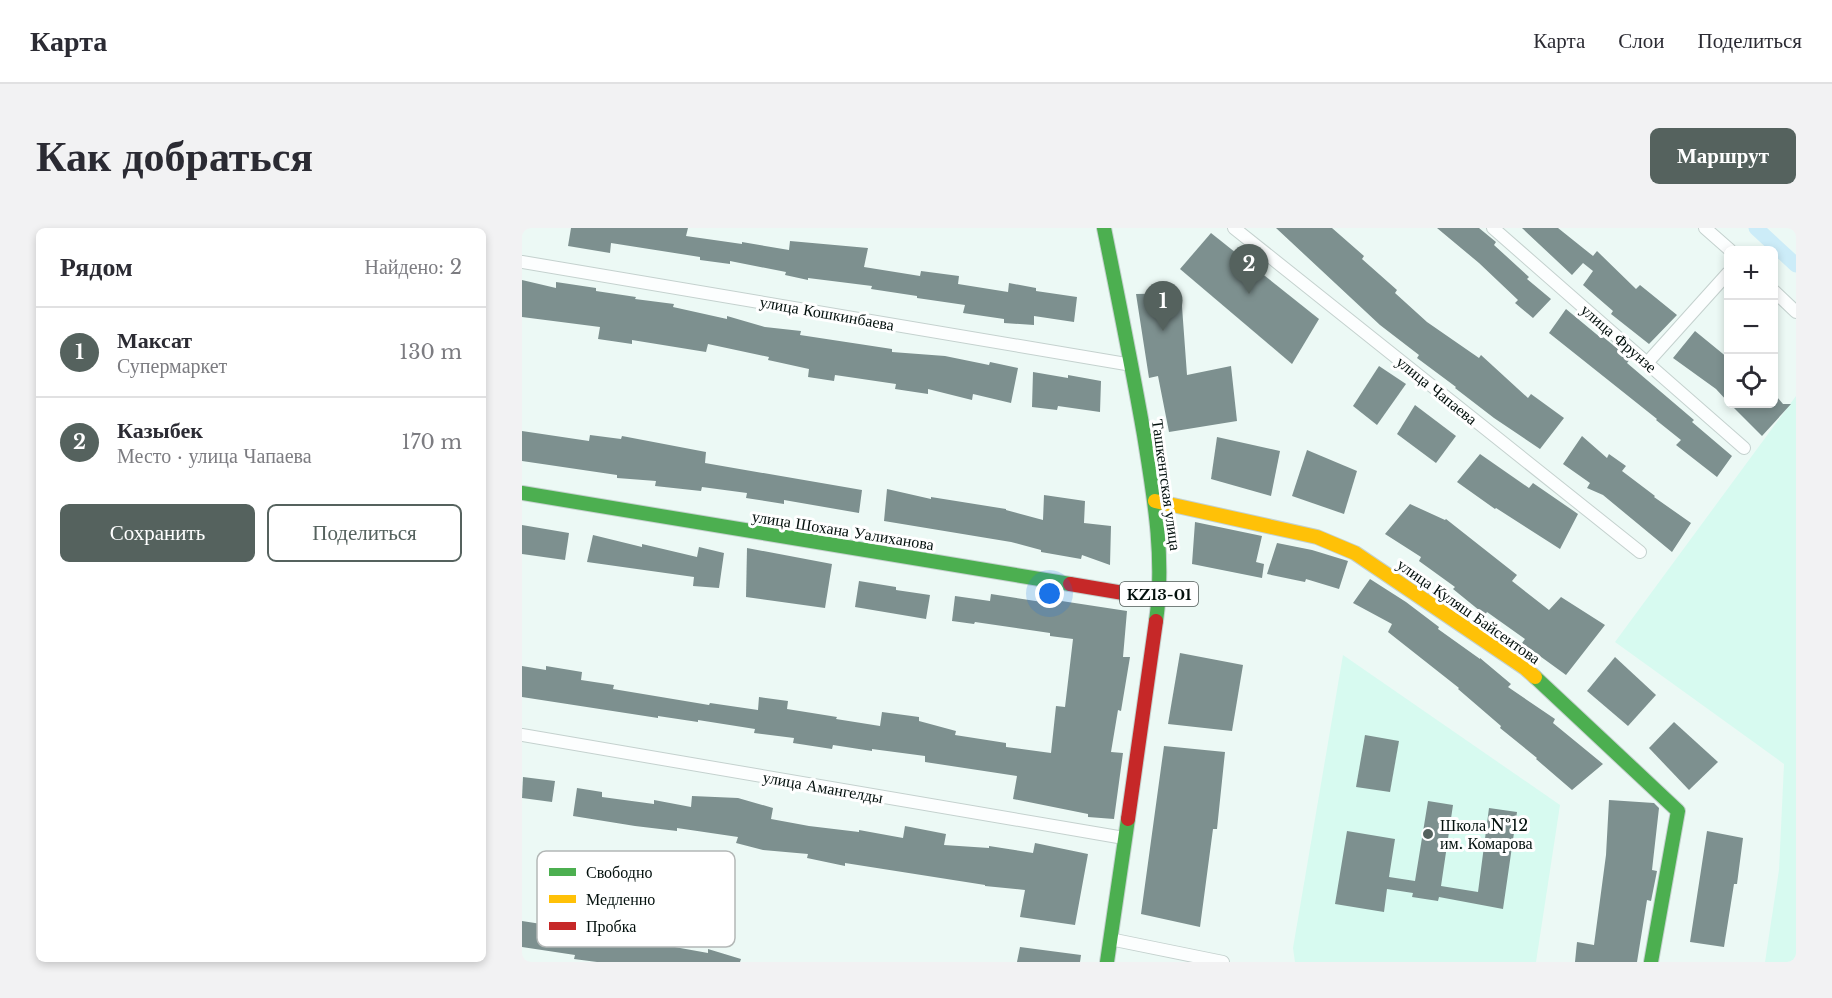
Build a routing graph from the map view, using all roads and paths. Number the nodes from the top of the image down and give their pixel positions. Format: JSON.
{"nodes":[{"id":1,"x":1104,"y":228,"type":"edge"},
{"id":2,"x":1234,"y":228,"type":"edge"},
{"id":3,"x":1493,"y":228,"type":"edge"},
{"id":4,"x":1705,"y":228,"type":"edge"},
{"id":5,"x":1725,"y":246,"type":"edge"},
{"id":6,"x":522,"y":262,"type":"edge"},
{"id":7,"x":1724,"y":277,"type":"edge"},
{"id":8,"x":1778,"y":296,"type":"edge"},
{"id":9,"x":1796,"y":312,"type":"edge"},
{"id":10,"x":1647,"y":363,"type":"junction"},
{"id":11,"x":1132,"y":365,"type":"junction"},
{"id":12,"x":1744,"y":448,"type":"dead end"},
{"id":13,"x":522,"y":493,"type":"edge"},
{"id":14,"x":1155,"y":501,"type":"junction"},
{"id":15,"x":1640,"y":552,"type":"dead end"},
{"id":16,"x":1159,"y":599,"type":"junction"},
{"id":17,"x":522,"y":735,"type":"edge"},
{"id":18,"x":1124,"y":838,"type":"junction"},
{"id":19,"x":1110,"y":939,"type":"junction"},
{"id":20,"x":1107,"y":962,"type":"edge"},
{"id":21,"x":1223,"y":962,"type":"edge"},
{"id":22,"x":1652,"y":962,"type":"edge"}],
"edges":[{"from":1,"to":11,"type":"street","name":"Ташкентская улица","number":"KZ13-01"},
{"from":2,"to":15,"type":"street","name":"улица Чапаева"},
{"from":3,"to":10,"type":"street","name":"улица Фрунзе"},
{"from":4,"to":5,"type":"street"},
{"from":6,"to":11,"type":"street","name":"улица Кошкинбаева"},
{"from":7,"to":10,"type":"street"},
{"from":8,"to":9,"type":"street"},
{"from":10,"to":12,"type":"street","name":"улица Фрунзе"},
{"from":11,"to":14,"type":"street","name":"Ташкентская улица","number":"KZ13-01"},
{"from":13,"to":16,"type":"street","name":"улица Шохана Уалиханова"},
{"from":14,"to":16,"type":"street","name":"Ташкентская улица","number":"KZ13-01"},
{"from":14,"to":22,"type":"street","name":"улица Куляш Байсеитова"},
{"from":16,"to":18,"type":"street","name":"Ташкентская улица","number":"KZ13-01"},
{"from":17,"to":18,"type":"street","name":"улица Амангелды"},
{"from":18,"to":19,"type":"street","name":"Ташкентская улица","number":"KZ13-01"},
{"from":19,"to":20,"type":"street","name":"Ташкентская улица","number":"KZ13-01"},
{"from":19,"to":21,"type":"street"}]}
